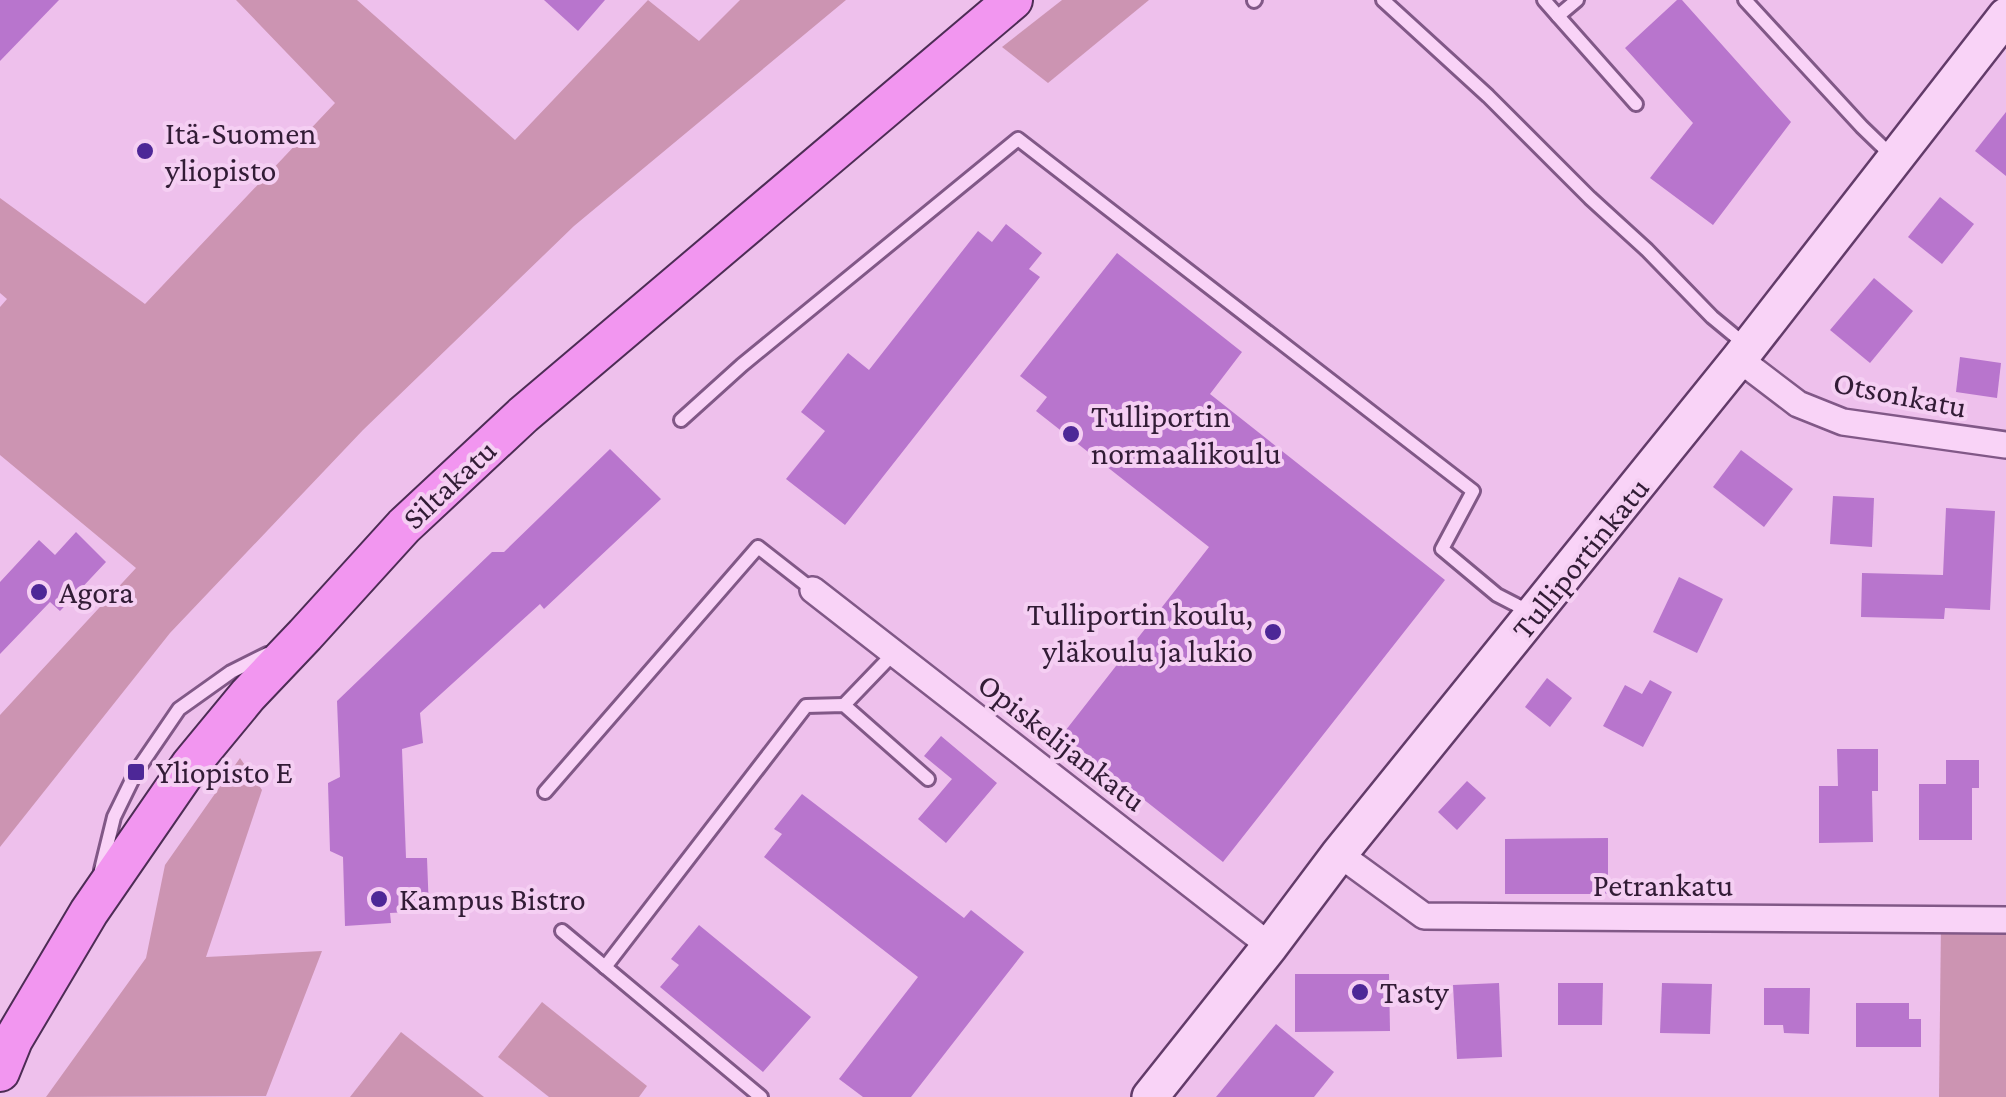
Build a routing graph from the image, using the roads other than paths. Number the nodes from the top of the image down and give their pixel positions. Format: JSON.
{"nodes":[{"id":1,"x":1013,"y":0,"type":"edge"},
{"id":2,"x":1384,"y":0,"type":"edge"},
{"id":3,"x":1544,"y":0,"type":"edge"},
{"id":4,"x":1576,"y":0,"type":"edge"},
{"id":5,"x":1745,"y":0,"type":"edge"},
{"id":6,"x":1558,"y":16,"type":"junction"},
{"id":7,"x":2006,"y":16,"type":"edge"},
{"id":8,"x":1636,"y":104,"type":"dead end"},
{"id":9,"x":1894,"y":158,"type":"junction"},
{"id":10,"x":1744,"y":353,"type":"junction"},
{"id":11,"x":681,"y":420,"type":"dead end"},
{"id":12,"x":2006,"y":446,"type":"edge"},
{"id":13,"x":813,"y":590,"type":"joint"},
{"id":14,"x":1534,"y":614,"type":"junction"},
{"id":15,"x":894,"y":652,"type":"junction"},
{"id":16,"x":844,"y":705,"type":"junction"},
{"id":17,"x":928,"y":779,"type":"dead end"},
{"id":18,"x":545,"y":792,"type":"dead end"},
{"id":19,"x":1339,"y":854,"type":"junction"},
{"id":20,"x":2006,"y":920,"type":"edge"},
{"id":21,"x":562,"y":931,"type":"dead end"},
{"id":22,"x":1270,"y":946,"type":"junction"},
{"id":23,"x":605,"y":967,"type":"junction"},
{"id":24,"x":7,"y":1056,"type":"edge"},
{"id":25,"x":762,"y":1097,"type":"edge"},
{"id":26,"x":1150,"y":1097,"type":"edge"}],
"edges":[{"from":1,"to":24,"type":"main road","name":"Siltakatu"},
{"from":2,"to":10,"type":"lane"},
{"from":3,"to":6,"type":"lane"},
{"from":4,"to":6,"type":"lane"},
{"from":5,"to":9,"type":"lane"},
{"from":6,"to":8,"type":"lane"},
{"from":7,"to":9,"type":"street","name":"Tulliportinkatu"},
{"from":9,"to":10,"type":"street","name":"Tulliportinkatu"},
{"from":10,"to":12,"type":"street","name":"Otsonkatu"},
{"from":10,"to":14,"type":"street","name":"Tulliportinkatu"},
{"from":11,"to":14,"type":"lane"},
{"from":13,"to":15,"type":"street","name":"Opiskelijankatu"},
{"from":13,"to":18,"type":"lane"},
{"from":14,"to":19,"type":"street","name":"Tulliportinkatu"},
{"from":15,"to":16,"type":"lane"},
{"from":15,"to":22,"type":"street","name":"Opiskelijankatu"},
{"from":16,"to":17,"type":"lane"},
{"from":16,"to":23,"type":"lane"},
{"from":19,"to":20,"type":"street","name":"Petrankatu"},
{"from":19,"to":22,"type":"street","name":"Tulliportinkatu"},
{"from":21,"to":23,"type":"lane"},
{"from":22,"to":26,"type":"street","name":"Tulliportinkatu"},
{"from":23,"to":25,"type":"lane"}]}
